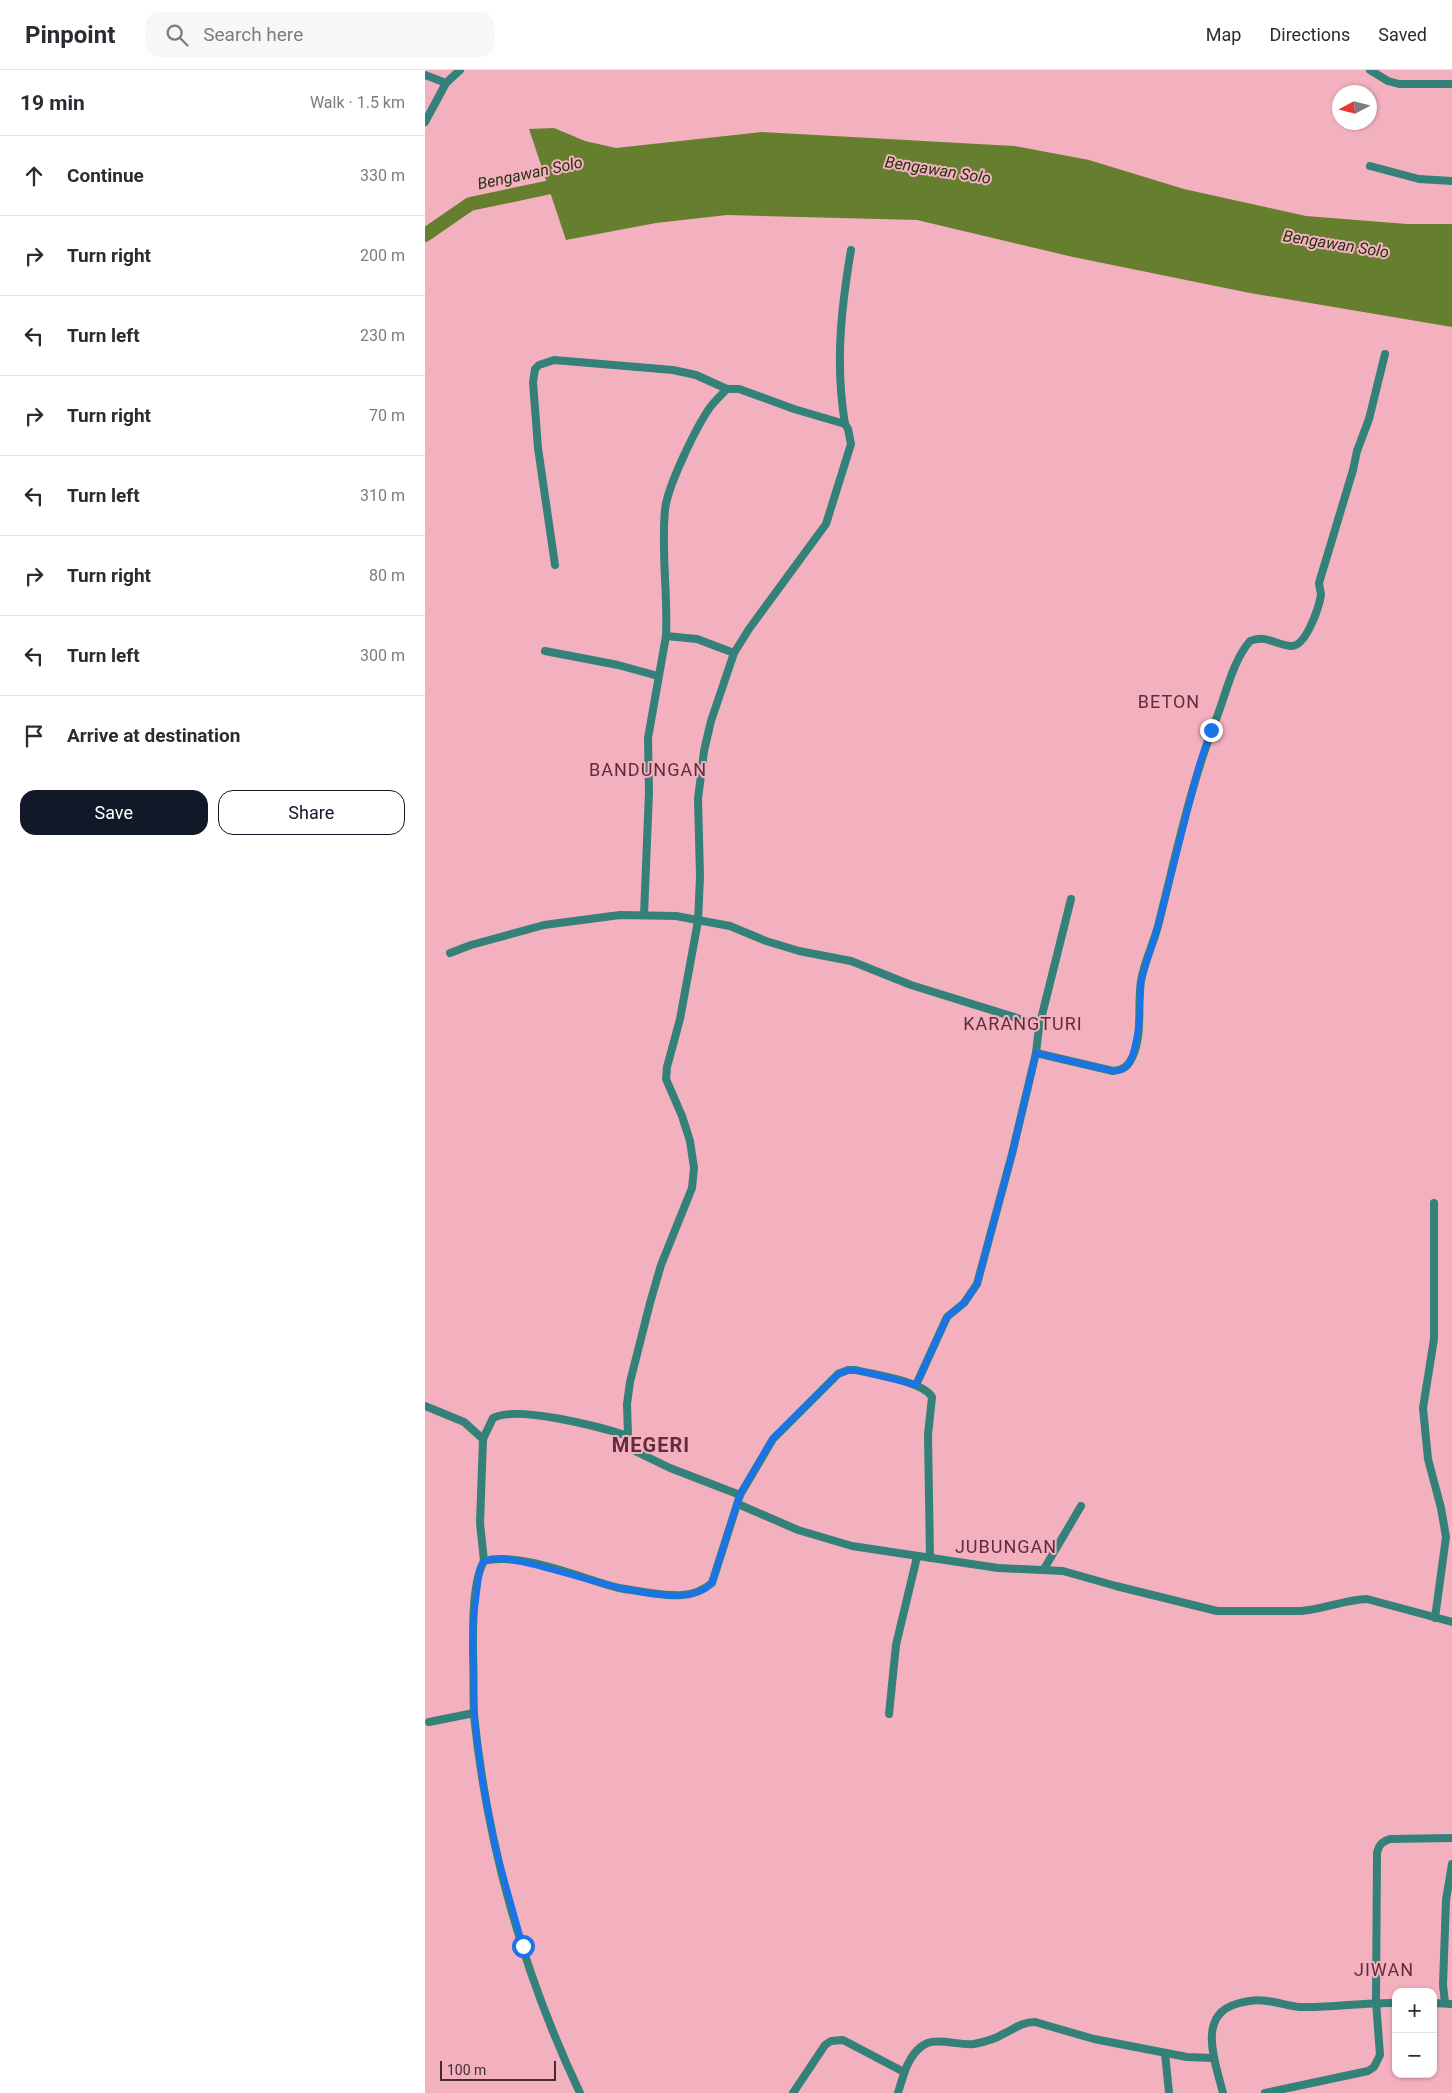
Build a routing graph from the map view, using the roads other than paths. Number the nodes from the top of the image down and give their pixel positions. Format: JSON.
{"nodes":[{"id":1,"x":460,"y":70,"type":"edge"},
{"id":2,"x":1370,"y":70,"type":"edge"},
{"id":3,"x":425,"y":75,"type":"edge"},
{"id":4,"x":446,"y":84,"type":"junction"},
{"id":5,"x":1452,"y":84,"type":"edge"},
{"id":6,"x":425,"y":122,"type":"edge"},
{"id":7,"x":1370,"y":166,"type":"dead end"},
{"id":8,"x":1452,"y":180,"type":"edge"},
{"id":9,"x":851,"y":250,"type":"dead end"},
{"id":10,"x":1385,"y":354,"type":"dead end"},
{"id":11,"x":727,"y":389,"type":"junction"},
{"id":12,"x":845,"y":424,"type":"junction"},
{"id":13,"x":555,"y":565,"type":"dead end"},
{"id":14,"x":666,"y":636,"type":"junction"},
{"id":15,"x":545,"y":650,"type":"dead end"},
{"id":16,"x":734,"y":653,"type":"junction"},
{"id":17,"x":658,"y":676,"type":"junction"},
{"id":18,"x":1071,"y":898,"type":"dead end"},
{"id":19,"x":644,"y":915,"type":"junction"},
{"id":20,"x":698,"y":921,"type":"junction"},
{"id":21,"x":450,"y":952,"type":"dead end"},
{"id":22,"x":1039,"y":1027,"type":"junction"},
{"id":23,"x":1036,"y":1053,"type":"junction"},
{"id":24,"x":1434,"y":1203,"type":"dead end"},
{"id":25,"x":916,"y":1385,"type":"junction"},
{"id":26,"x":425,"y":1406,"type":"edge"},
{"id":27,"x":628,"y":1436,"type":"junction"},
{"id":28,"x":483,"y":1439,"type":"junction"},
{"id":29,"x":740,"y":1494,"type":"junction"},
{"id":30,"x":737,"y":1504,"type":"junction"},
{"id":31,"x":1081,"y":1506,"type":"dead end"},
{"id":32,"x":917,"y":1557,"type":"junction"},
{"id":33,"x":931,"y":1558,"type":"junction"},
{"id":34,"x":484,"y":1561,"type":"junction"},
{"id":35,"x":1044,"y":1569,"type":"junction"},
{"id":36,"x":1435,"y":1618,"type":"junction"},
{"id":37,"x":1452,"y":1622,"type":"edge"},
{"id":38,"x":474,"y":1713,"type":"junction"},
{"id":39,"x":889,"y":1714,"type":"dead end"},
{"id":40,"x":429,"y":1722,"type":"dead end"},
{"id":41,"x":1452,"y":1838,"type":"edge"},
{"id":42,"x":1452,"y":1864,"type":"edge"},
{"id":43,"x":1376,"y":2002,"type":"junction"},
{"id":44,"x":1392,"y":2003,"type":"edge"},
{"id":45,"x":1448,"y":2004,"type":"edge"},
{"id":46,"x":1165,"y":2053,"type":"junction"},
{"id":47,"x":1213,"y":2058,"type":"junction"},
{"id":48,"x":904,"y":2072,"type":"junction"},
{"id":49,"x":580,"y":2093,"type":"edge"},
{"id":50,"x":793,"y":2093,"type":"edge"},
{"id":51,"x":898,"y":2093,"type":"edge"},
{"id":52,"x":1169,"y":2093,"type":"edge"},
{"id":53,"x":1223,"y":2093,"type":"edge"},
{"id":54,"x":1265,"y":2093,"type":"edge"}],
"edges":[{"from":1,"to":4,"type":"street"},
{"from":2,"to":5,"type":"street"},
{"from":3,"to":4,"type":"street"},
{"from":4,"to":6,"type":"street"},
{"from":7,"to":8,"type":"street"},
{"from":9,"to":12,"type":"street"},
{"from":10,"to":23,"type":"street"},
{"from":11,"to":12,"type":"street"},
{"from":11,"to":13,"type":"street"},
{"from":11,"to":14,"type":"street"},
{"from":12,"to":16,"type":"street"},
{"from":14,"to":16,"type":"street"},
{"from":14,"to":17,"type":"street"},
{"from":15,"to":17,"type":"street"},
{"from":16,"to":20,"type":"street"},
{"from":17,"to":19,"type":"street"},
{"from":18,"to":22,"type":"street"},
{"from":19,"to":20,"type":"street"},
{"from":19,"to":21,"type":"street"},
{"from":20,"to":22,"type":"street"},
{"from":20,"to":27,"type":"street"},
{"from":22,"to":23,"type":"street"},
{"from":23,"to":25,"type":"street"},
{"from":24,"to":36,"type":"street"},
{"from":25,"to":29,"type":"street"},
{"from":25,"to":33,"type":"street"},
{"from":26,"to":28,"type":"street"},
{"from":27,"to":28,"type":"street"},
{"from":27,"to":29,"type":"street"},
{"from":28,"to":34,"type":"street"},
{"from":29,"to":30,"type":"street"},
{"from":30,"to":32,"type":"street"},
{"from":30,"to":34,"type":"street"},
{"from":31,"to":35,"type":"street"},
{"from":32,"to":33,"type":"street"},
{"from":32,"to":39,"type":"street"},
{"from":33,"to":35,"type":"street"},
{"from":34,"to":38,"type":"street"},
{"from":35,"to":36,"type":"street"},
{"from":36,"to":37,"type":"street"},
{"from":38,"to":40,"type":"street"},
{"from":38,"to":49,"type":"street"},
{"from":41,"to":43,"type":"street"},
{"from":42,"to":45,"type":"street"},
{"from":43,"to":44,"type":"street"},
{"from":43,"to":47,"type":"street"},
{"from":43,"to":54,"type":"street"},
{"from":46,"to":47,"type":"street"},
{"from":46,"to":48,"type":"street"},
{"from":46,"to":52,"type":"street"},
{"from":47,"to":53,"type":"street"},
{"from":48,"to":50,"type":"street"},
{"from":48,"to":51,"type":"street"}]}
